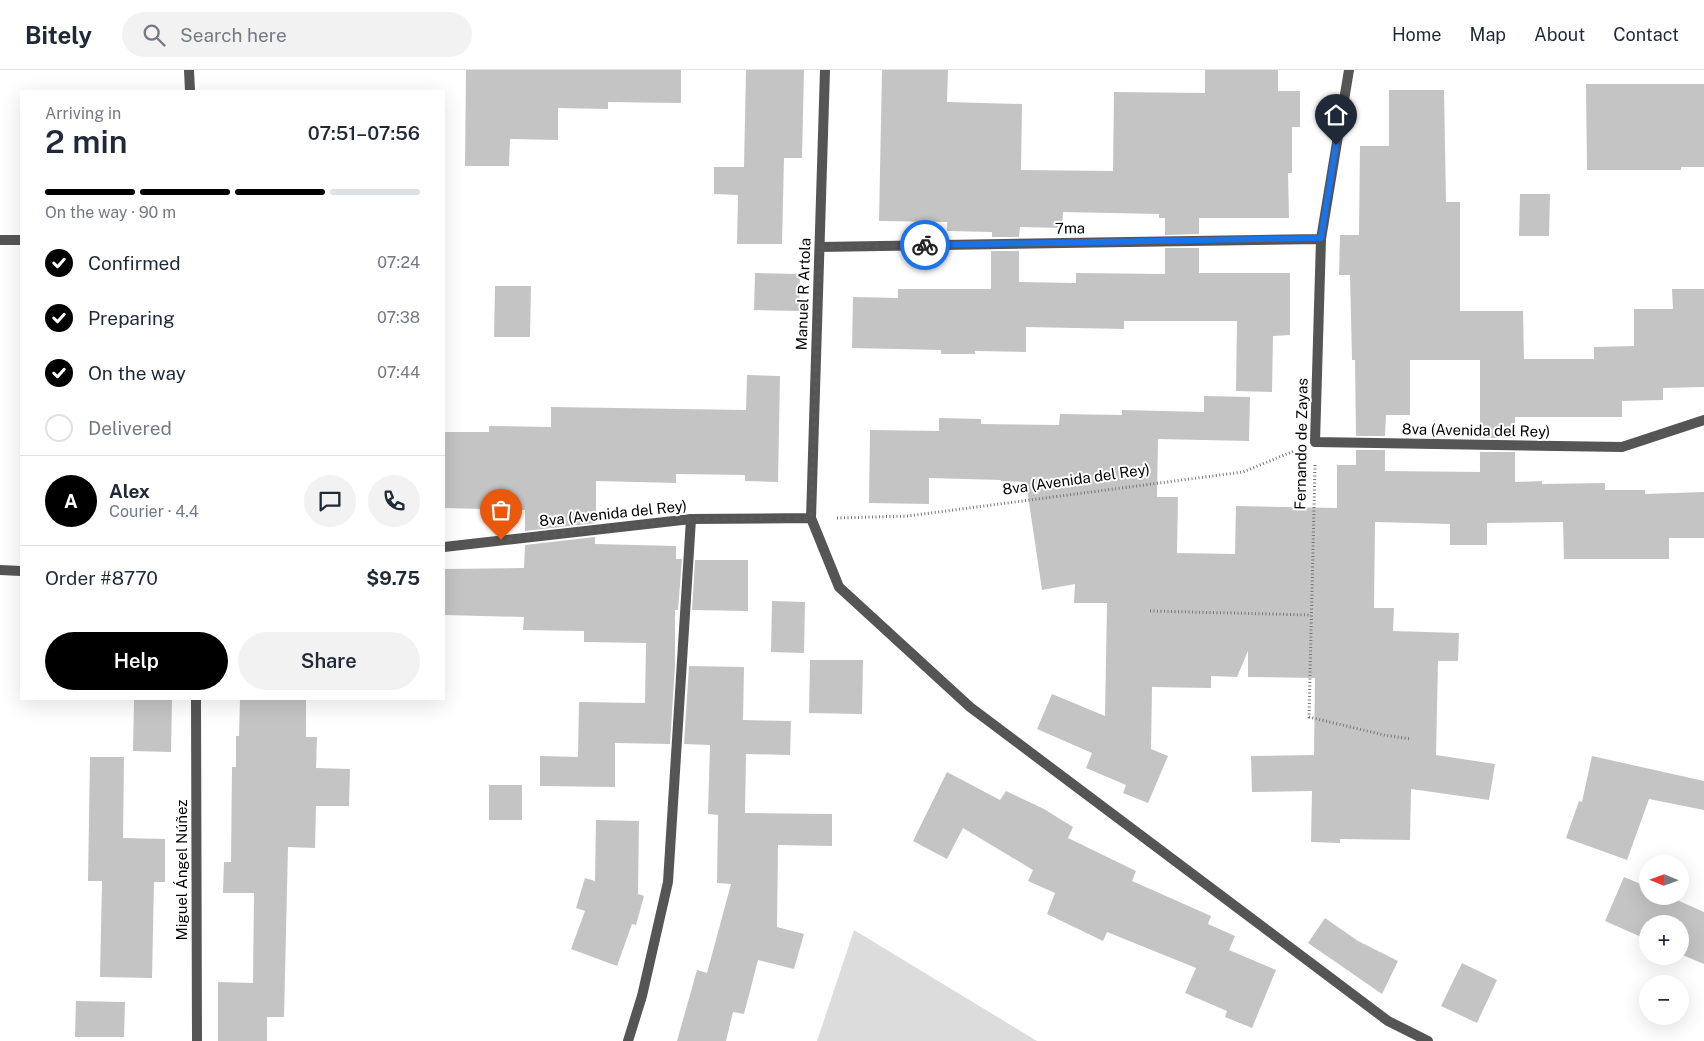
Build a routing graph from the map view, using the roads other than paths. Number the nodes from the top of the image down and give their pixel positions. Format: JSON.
{"nodes":[{"id":1,"x":189,"y":70,"type":"edge"},
{"id":2,"x":825,"y":70,"type":"edge"},
{"id":3,"x":1349,"y":70,"type":"edge"},
{"id":4,"x":190,"y":90,"type":"edge"},
{"id":5,"x":1321,"y":238,"type":"junction"},
{"id":6,"x":0,"y":240,"type":"edge"},
{"id":7,"x":20,"y":240,"type":"edge"},
{"id":8,"x":820,"y":247,"type":"junction"},
{"id":9,"x":1704,"y":420,"type":"edge"},
{"id":10,"x":1315,"y":442,"type":"joint"},
{"id":11,"x":811,"y":518,"type":"junction"},
{"id":12,"x":691,"y":519,"type":"junction"},
{"id":13,"x":445,"y":547,"type":"edge"},
{"id":14,"x":0,"y":570,"type":"edge"},
{"id":15,"x":20,"y":571,"type":"edge"},
{"id":16,"x":196,"y":700,"type":"edge"},
{"id":17,"x":197,"y":1041,"type":"edge"},
{"id":18,"x":628,"y":1041,"type":"edge"},
{"id":19,"x":1428,"y":1041,"type":"edge"}],
"edges":[{"from":1,"to":4,"type":"street"},
{"from":2,"to":8,"type":"street","name":"Manuel R Artola"},
{"from":3,"to":5,"type":"street","name":"Fernando de Zayas"},
{"from":5,"to":8,"type":"street","name":"7ma"},
{"from":5,"to":10,"type":"street","name":"Fernando de Zayas"},
{"from":6,"to":7,"type":"street"},
{"from":8,"to":11,"type":"street","name":"Manuel R Artola"},
{"from":9,"to":10,"type":"street","name":"8va (Avenida del Rey)"},
{"from":11,"to":12,"type":"street","name":"8va (Avenida del Rey)"},
{"from":11,"to":19,"type":"street"},
{"from":12,"to":13,"type":"street","name":"8va (Avenida del Rey)"},
{"from":12,"to":18,"type":"street"},
{"from":14,"to":15,"type":"street"},
{"from":16,"to":17,"type":"street","name":"Miguel Ángel Núñez"}]}
